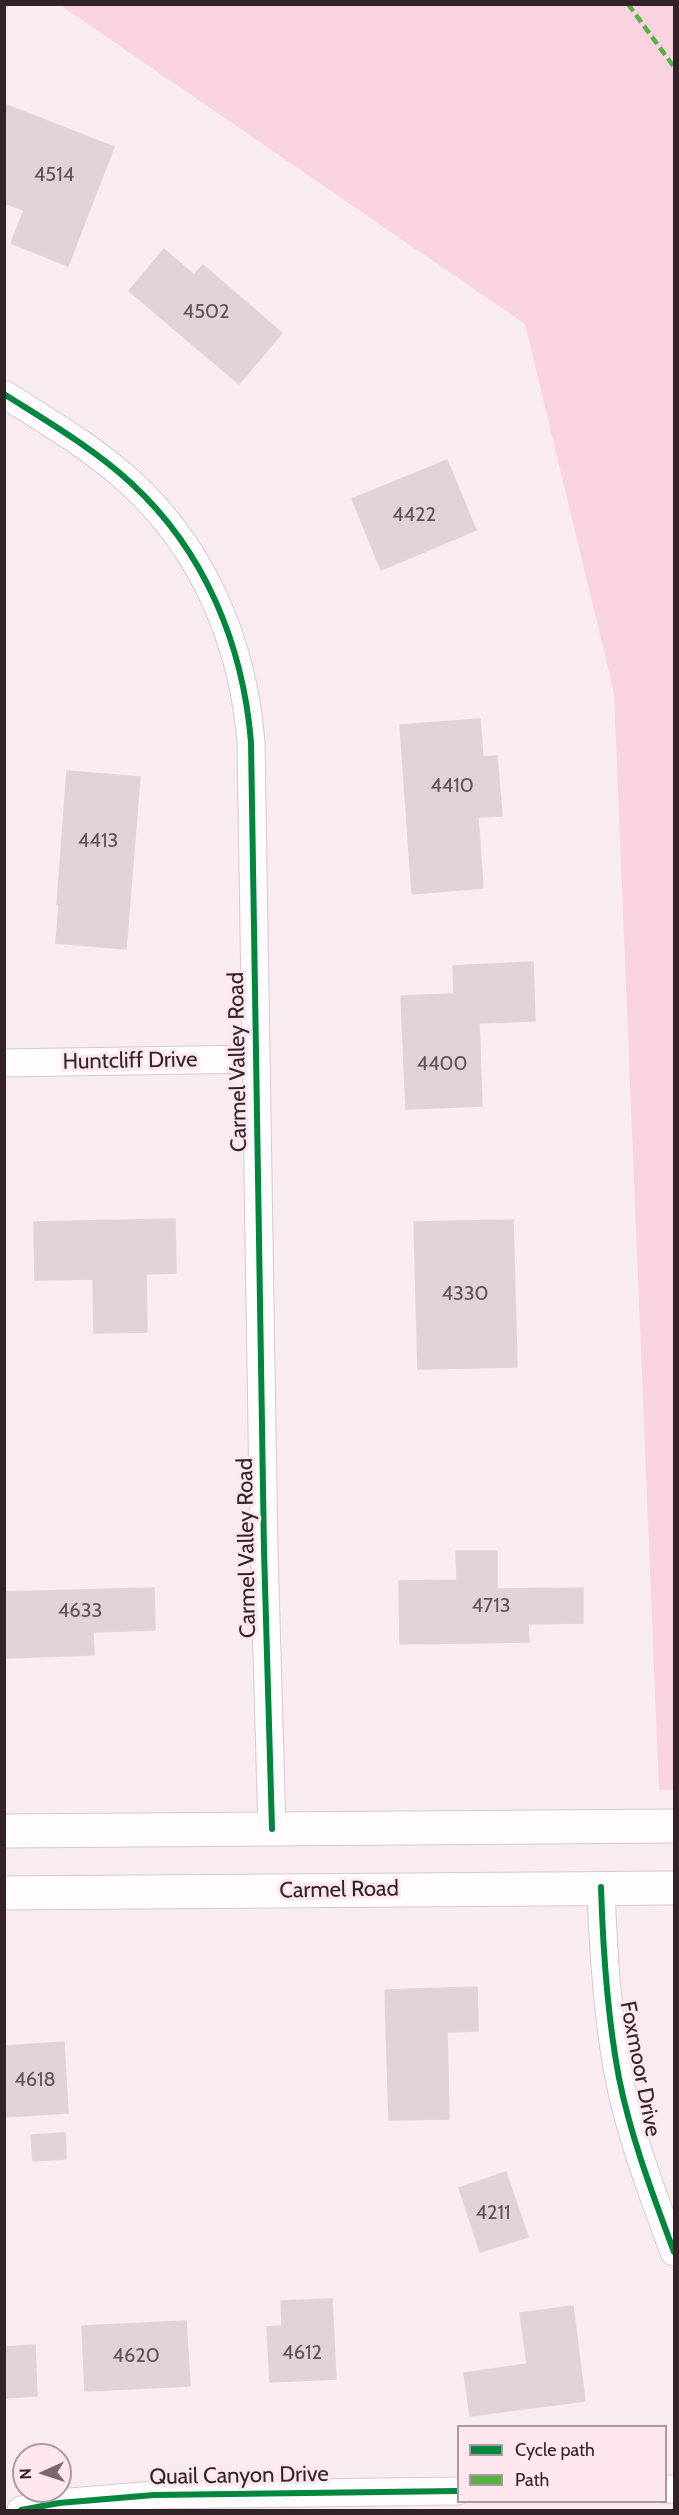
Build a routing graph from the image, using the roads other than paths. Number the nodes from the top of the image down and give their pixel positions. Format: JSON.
{"nodes":[{"id":1,"x":4,"y":394,"type":"edge"},
{"id":2,"x":256,"y":1059,"type":"junction"},
{"id":3,"x":4,"y":1063,"type":"edge"},
{"id":4,"x":675,"y":1826,"type":"edge"},
{"id":5,"x":272,"y":1829,"type":"junction"},
{"id":6,"x":4,"y":1831,"type":"edge"},
{"id":7,"x":601,"y":1887,"type":"junction"},
{"id":8,"x":675,"y":1888,"type":"edge"},
{"id":9,"x":4,"y":1893,"type":"edge"},
{"id":10,"x":675,"y":2252,"type":"edge"},
{"id":11,"x":457,"y":2491,"type":"edge"},
{"id":12,"x":21,"y":2511,"type":"edge"}],
"edges":[{"from":1,"to":2,"type":"street","name":"Carmel Valley Road"},
{"from":2,"to":3,"type":"street","name":"Huntcliff Drive"},
{"from":2,"to":5,"type":"street","name":"Carmel Valley Road"},
{"from":4,"to":5,"type":"main road"},
{"from":5,"to":6,"type":"main road"},
{"from":7,"to":8,"type":"main road","name":"Carmel Road"},
{"from":7,"to":9,"type":"main road","name":"Carmel Road"},
{"from":7,"to":10,"type":"street","name":"Foxmoor Drive"},
{"from":11,"to":12,"type":"street","name":"Quail Canyon Drive"}]}
